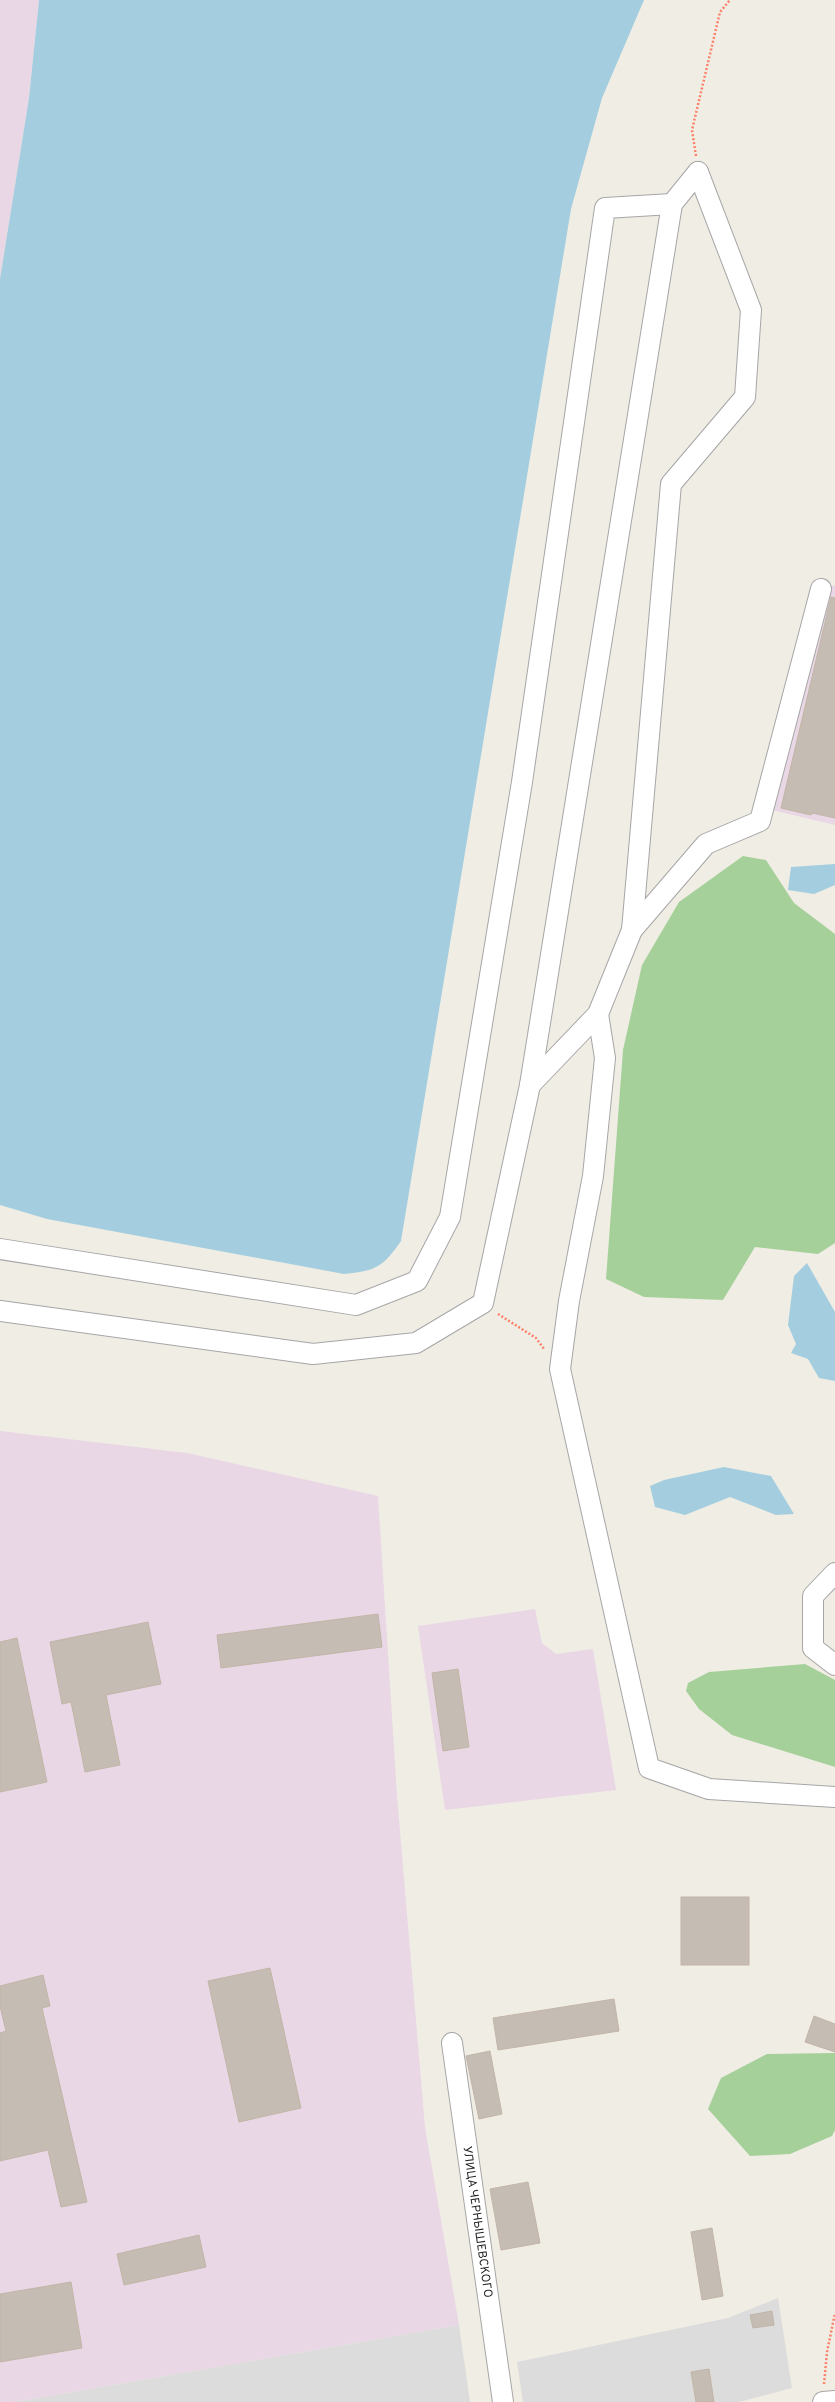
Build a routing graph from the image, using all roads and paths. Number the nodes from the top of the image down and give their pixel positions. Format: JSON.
{"nodes":[{"id":1,"x":730,"y":0,"type":"edge"},
{"id":2,"x":698,"y":172,"type":"junction"},
{"id":3,"x":672,"y":204,"type":"junction"},
{"id":4,"x":821,"y":589,"type":"dead end"},
{"id":5,"x":632,"y":930,"type":"junction"},
{"id":6,"x":598,"y":1014,"type":"junction"},
{"id":7,"x":530,"y":1085,"type":"junction"},
{"id":8,"x":0,"y":1250,"type":"edge"},
{"id":9,"x":483,"y":1303,"type":"junction"},
{"id":10,"x":0,"y":1311,"type":"edge"},
{"id":11,"x":560,"y":1369,"type":"junction"},
{"id":12,"x":835,"y":1573,"type":"edge"},
{"id":13,"x":835,"y":1665,"type":"edge"},
{"id":14,"x":835,"y":1797,"type":"edge"},
{"id":15,"x":452,"y":2043,"type":"dead end"},
{"id":16,"x":835,"y":2313,"type":"edge"},
{"id":17,"x":827,"y":2397,"type":"edge"},
{"id":18,"x":503,"y":2402,"type":"edge"}],
"edges":[{"from":1,"to":2,"type":"path"},
{"from":2,"to":3,"type":"street"},
{"from":2,"to":5,"type":"street"},
{"from":3,"to":7,"type":"street"},
{"from":3,"to":8,"type":"street"},
{"from":4,"to":5,"type":"street"},
{"from":5,"to":6,"type":"street"},
{"from":6,"to":7,"type":"street"},
{"from":6,"to":11,"type":"street"},
{"from":7,"to":9,"type":"street"},
{"from":9,"to":10,"type":"street"},
{"from":9,"to":11,"type":"path"},
{"from":11,"to":14,"type":"street"},
{"from":12,"to":13,"type":"street"},
{"from":15,"to":18,"type":"street","name":"УЛИЦА ЧЕРНЫШЕВСКОГО"},
{"from":16,"to":17,"type":"path"}]}
